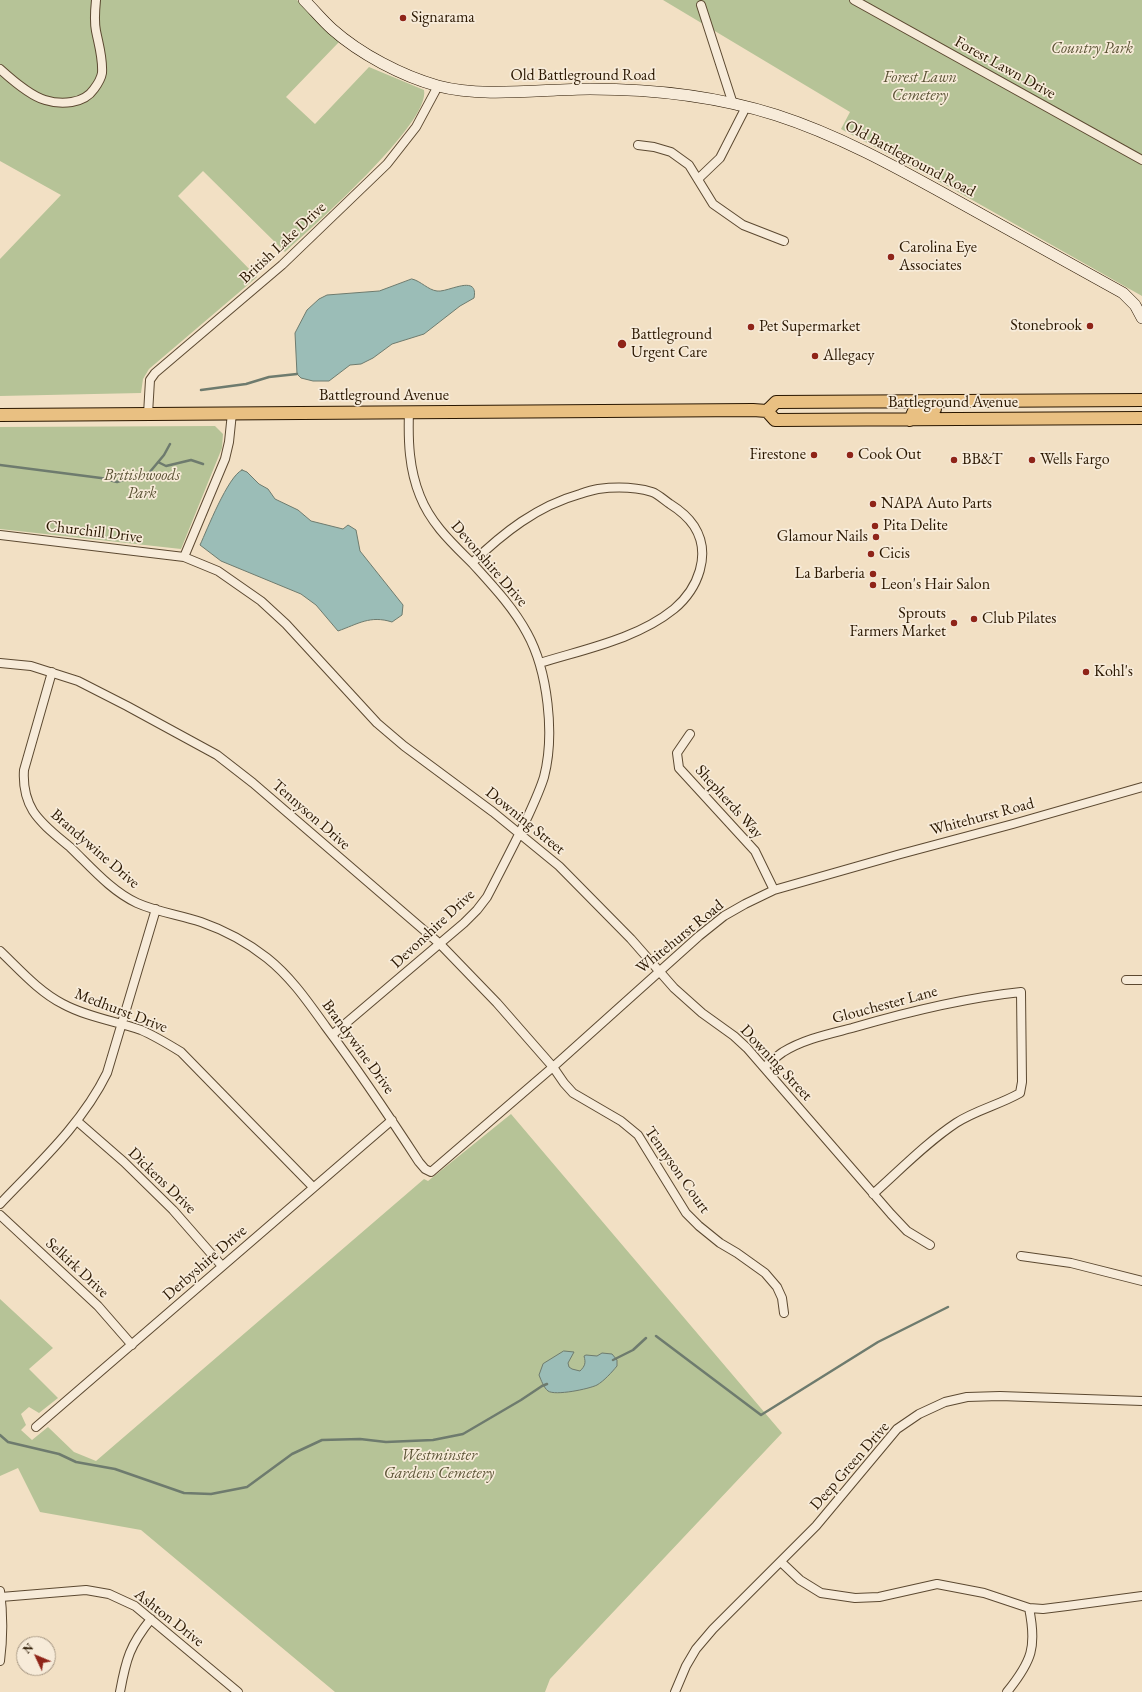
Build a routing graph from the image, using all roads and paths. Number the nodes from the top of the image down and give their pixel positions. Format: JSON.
{"nodes":[{"id":1,"x":96,"y":0,"type":"edge"},
{"id":2,"x":304,"y":0,"type":"edge"},
{"id":3,"x":854,"y":0,"type":"edge"},
{"id":4,"x":701,"y":5,"type":"dead end"},
{"id":5,"x":0,"y":69,"type":"edge"},
{"id":6,"x":438,"y":86,"type":"junction"},
{"id":7,"x":733,"y":104,"type":"junction"},
{"id":8,"x":746,"y":107,"type":"junction"},
{"id":9,"x":638,"y":145,"type":"dead end"},
{"id":10,"x":1142,"y":160,"type":"edge"},
{"id":11,"x":698,"y":179,"type":"junction"},
{"id":12,"x":784,"y":241,"type":"dead end"},
{"id":13,"x":1142,"y":318,"type":"edge"},
{"id":14,"x":1142,"y":400,"type":"edge"},
{"id":15,"x":949,"y":401,"type":"junction"},
{"id":16,"x":767,"y":411,"type":"junction"},
{"id":17,"x":409,"y":412,"type":"junction"},
{"id":18,"x":232,"y":413,"type":"junction"},
{"id":19,"x":148,"y":414,"type":"junction"},
{"id":20,"x":0,"y":415,"type":"edge"},
{"id":21,"x":1142,"y":418,"type":"edge"},
{"id":22,"x":910,"y":420,"type":"junction"},
{"id":23,"x":0,"y":535,"type":"edge"},
{"id":24,"x":184,"y":557,"type":"junction"},
{"id":25,"x":472,"y":563,"type":"junction"},
{"id":26,"x":0,"y":663,"type":"edge"},
{"id":27,"x":540,"y":663,"type":"junction"},
{"id":28,"x":52,"y":672,"type":"junction"},
{"id":29,"x":690,"y":734,"type":"dead end"},
{"id":30,"x":1142,"y":787,"type":"edge"},
{"id":31,"x":520,"y":832,"type":"junction"},
{"id":32,"x":774,"y":890,"type":"junction"},
{"id":33,"x":156,"y":909,"type":"junction"},
{"id":34,"x":440,"y":944,"type":"junction"},
{"id":35,"x":0,"y":951,"type":"edge"},
{"id":36,"x":659,"y":971,"type":"junction"},
{"id":37,"x":1126,"y":980,"type":"dead end"},
{"id":38,"x":1142,"y":980,"type":"edge"},
{"id":39,"x":122,"y":1024,"type":"junction"},
{"id":40,"x":332,"y":1035,"type":"junction"},
{"id":41,"x":553,"y":1067,"type":"junction"},
{"id":42,"x":764,"y":1067,"type":"junction"},
{"id":43,"x":392,"y":1120,"type":"junction"},
{"id":44,"x":77,"y":1121,"type":"junction"},
{"id":45,"x":431,"y":1172,"type":"joint"},
{"id":46,"x":312,"y":1187,"type":"junction"},
{"id":47,"x":873,"y":1194,"type":"junction"},
{"id":48,"x":0,"y":1204,"type":"edge"},
{"id":49,"x":0,"y":1215,"type":"edge"},
{"id":50,"x":930,"y":1245,"type":"dead end"},
{"id":51,"x":1021,"y":1256,"type":"dead end"},
{"id":52,"x":222,"y":1266,"type":"junction"},
{"id":53,"x":1142,"y":1281,"type":"edge"},
{"id":54,"x":784,"y":1313,"type":"dead end"},
{"id":55,"x":132,"y":1344,"type":"junction"},
{"id":56,"x":1142,"y":1401,"type":"edge"},
{"id":57,"x":36,"y":1427,"type":"dead end"},
{"id":58,"x":781,"y":1562,"type":"junction"},
{"id":59,"x":0,"y":1594,"type":"edge"},
{"id":60,"x":1142,"y":1596,"type":"edge"},
{"id":61,"x":1029,"y":1608,"type":"junction"},
{"id":62,"x":151,"y":1619,"type":"junction"},
{"id":63,"x":0,"y":1661,"type":"edge"},
{"id":64,"x":235,"y":1691,"type":"edge"},
{"id":65,"x":120,"y":1692,"type":"edge"},
{"id":66,"x":675,"y":1692,"type":"edge"},
{"id":67,"x":1007,"y":1692,"type":"edge"}],
"edges":[{"from":1,"to":5,"type":"street"},
{"from":2,"to":6,"type":"street","name":"Old Battleground Road"},
{"from":3,"to":10,"type":"street","name":"Forest Lawn Drive"},
{"from":4,"to":7,"type":"street"},
{"from":6,"to":7,"type":"street","name":"Old Battleground Road"},
{"from":6,"to":19,"type":"street","name":"British Lake Drive"},
{"from":7,"to":8,"type":"street","name":"Old Battleground Road"},
{"from":8,"to":11,"type":"street"},
{"from":8,"to":13,"type":"street","name":"Old Battleground Road"},
{"from":9,"to":11,"type":"street"},
{"from":11,"to":12,"type":"street"},
{"from":14,"to":15,"type":"main road","name":"Battleground Avenue"},
{"from":15,"to":16,"type":"main road","name":"Battleground Avenue"},
{"from":15,"to":22,"type":"main road"},
{"from":16,"to":17,"type":"main road","name":"Battleground Avenue"},
{"from":16,"to":22,"type":"main road","name":"Battleground Avenue"},
{"from":17,"to":18,"type":"main road","name":"Battleground Avenue"},
{"from":17,"to":25,"type":"street","name":"Devonshire Drive"},
{"from":18,"to":19,"type":"main road","name":"Battleground Avenue"},
{"from":18,"to":24,"type":"street"},
{"from":19,"to":20,"type":"main road","name":"Battleground Avenue"},
{"from":21,"to":22,"type":"main road","name":"Battleground Avenue"},
{"from":23,"to":24,"type":"street","name":"Churchill Drive"},
{"from":24,"to":31,"type":"street","name":"Downing Street"},
{"from":25,"to":27,"type":"street","name":"Devonshire Drive"},
{"from":25,"to":27,"type":"street"},
{"from":26,"to":28,"type":"street","name":"Tennyson Drive"},
{"from":27,"to":31,"type":"street","name":"Devonshire Drive"},
{"from":28,"to":33,"type":"street","name":"Brandywine Drive"},
{"from":28,"to":34,"type":"street","name":"Tennyson Drive"},
{"from":29,"to":32,"type":"street","name":"Shepherds Way"},
{"from":30,"to":32,"type":"street","name":"Whitehurst Road"},
{"from":31,"to":34,"type":"street","name":"Devonshire Drive"},
{"from":31,"to":36,"type":"street","name":"Downing Street"},
{"from":32,"to":36,"type":"street","name":"Whitehurst Road"},
{"from":33,"to":39,"type":"street"},
{"from":33,"to":40,"type":"street","name":"Brandywine Drive"},
{"from":34,"to":40,"type":"street","name":"Devonshire Drive"},
{"from":34,"to":41,"type":"street","name":"Tennyson Drive"},
{"from":35,"to":39,"type":"street","name":"Medhurst Drive"},
{"from":36,"to":41,"type":"street","name":"Whitehurst Road"},
{"from":36,"to":42,"type":"street","name":"Downing Street"},
{"from":37,"to":38,"type":"street"},
{"from":39,"to":44,"type":"street"},
{"from":39,"to":46,"type":"street","name":"Medhurst Drive"},
{"from":40,"to":43,"type":"street","name":"Brandywine Drive"},
{"from":41,"to":45,"type":"street","name":"Whitehurst Road"},
{"from":41,"to":54,"type":"street","name":"Tennyson Court"},
{"from":42,"to":47,"type":"street","name":"Downing Street"},
{"from":42,"to":47,"type":"street","name":"Glouchester Lane"},
{"from":43,"to":45,"type":"street","name":"Brandywine Drive"},
{"from":43,"to":46,"type":"street","name":"Derbyshire Drive"},
{"from":44,"to":48,"type":"street"},
{"from":44,"to":52,"type":"street","name":"Dickens Drive"},
{"from":46,"to":52,"type":"street","name":"Derbyshire Drive"},
{"from":47,"to":50,"type":"street","name":"Downing Street"},
{"from":49,"to":55,"type":"street","name":"Selkirk Drive"},
{"from":51,"to":53,"type":"street"},
{"from":52,"to":55,"type":"street","name":"Derbyshire Drive"},
{"from":55,"to":57,"type":"street","name":"Derbyshire Drive"},
{"from":56,"to":58,"type":"street","name":"Deep Green Drive"},
{"from":58,"to":61,"type":"street"},
{"from":58,"to":66,"type":"street","name":"Deep Green Drive"},
{"from":59,"to":62,"type":"street","name":"Ashton Drive"},
{"from":59,"to":63,"type":"street"},
{"from":60,"to":61,"type":"street"},
{"from":61,"to":67,"type":"street"},
{"from":62,"to":64,"type":"street","name":"Ashton Drive"},
{"from":62,"to":65,"type":"street"}]}
